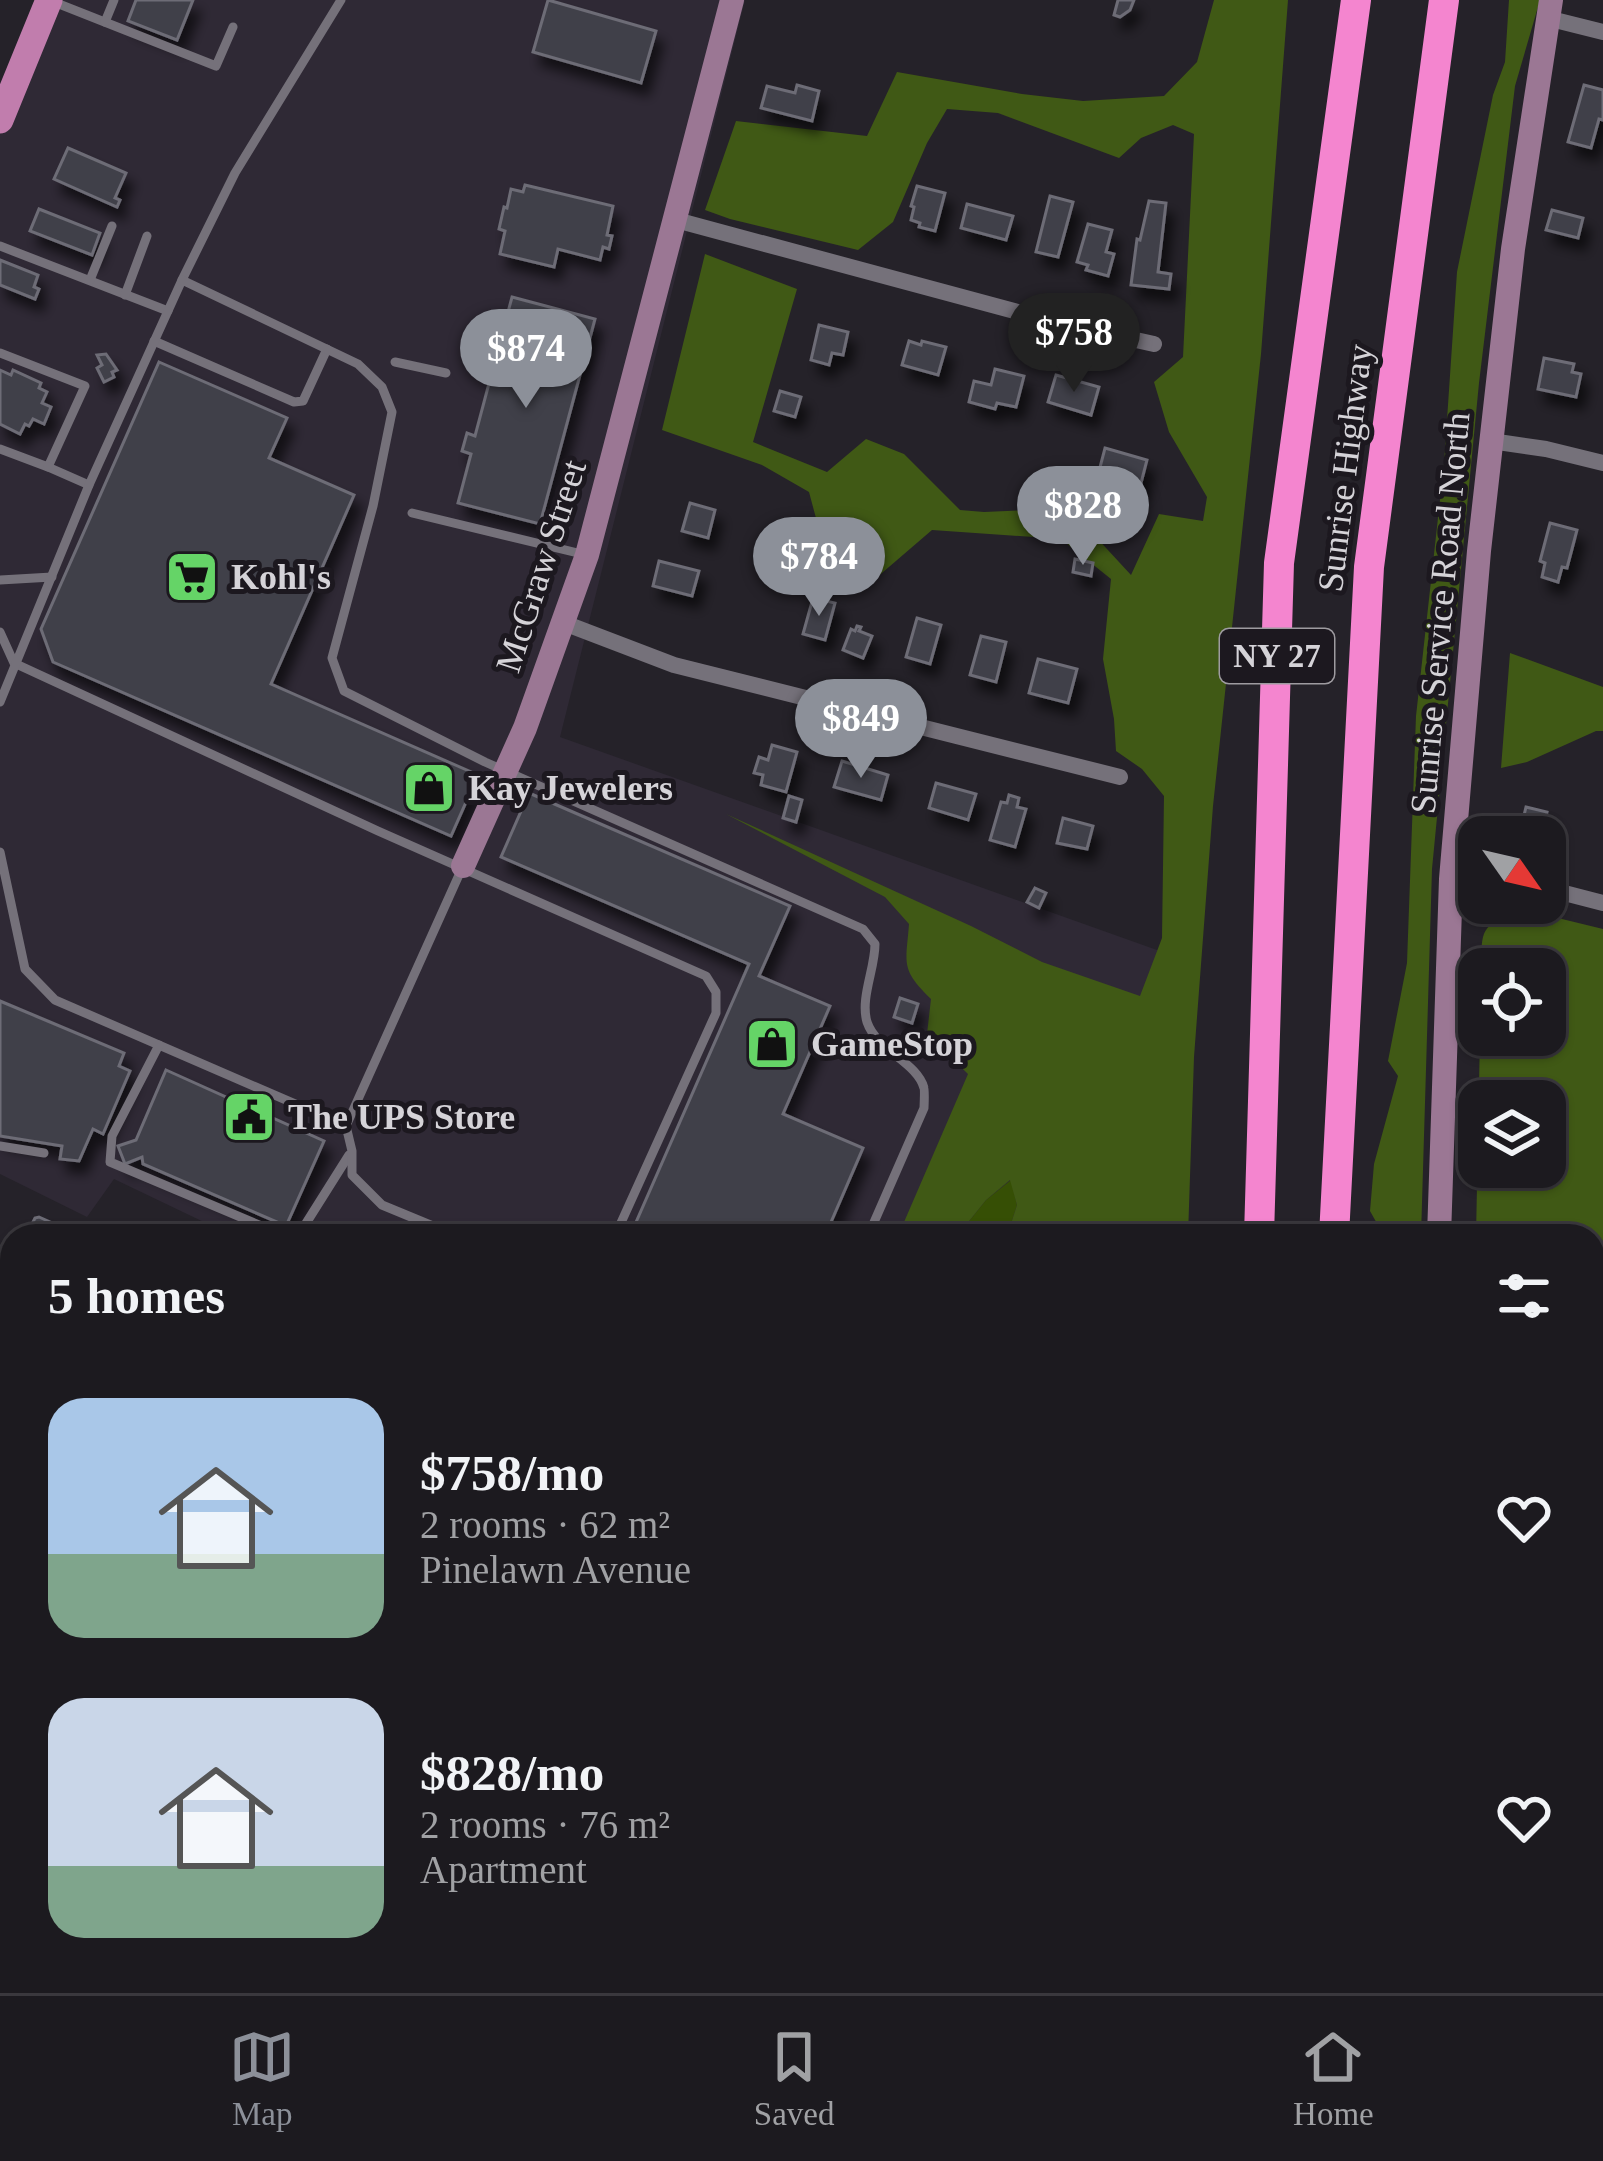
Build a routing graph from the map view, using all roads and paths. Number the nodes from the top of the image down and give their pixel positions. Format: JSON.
{"nodes":[{"id":1,"x":49,"y":0,"type":"edge"},
{"id":2,"x":113,"y":0,"type":"edge"},
{"id":3,"x":340,"y":0,"type":"edge"},
{"id":4,"x":732,"y":0,"type":"edge"},
{"id":5,"x":1352,"y":0,"type":"edge"},
{"id":6,"x":1444,"y":0,"type":"edge"},
{"id":7,"x":1549,"y":9,"type":"edge"},
{"id":8,"x":105,"y":22,"type":"junction"},
{"id":9,"x":233,"y":27,"type":"dead end"},
{"id":10,"x":1603,"y":32,"type":"edge"},
{"id":11,"x":0,"y":118,"type":"edge"},
{"id":12,"x":676,"y":220,"type":"junction"},
{"id":13,"x":112,"y":226,"type":"dead end"},
{"id":14,"x":147,"y":236,"type":"dead end"},
{"id":15,"x":0,"y":246,"type":"edge"},
{"id":16,"x":90,"y":280,"type":"junction"},
{"id":17,"x":182,"y":280,"type":"junction"},
{"id":18,"x":125,"y":295,"type":"junction"},
{"id":19,"x":168,"y":311,"type":"junction"},
{"id":20,"x":154,"y":341,"type":"junction"},
{"id":21,"x":1154,"y":344,"type":"dead end"},
{"id":22,"x":327,"y":349,"type":"junction"},
{"id":23,"x":0,"y":353,"type":"edge"},
{"id":24,"x":395,"y":362,"type":"dead end"},
{"id":25,"x":446,"y":374,"type":"dead end"},
{"id":26,"x":1491,"y":441,"type":"junction"},
{"id":27,"x":0,"y":449,"type":"edge"},
{"id":28,"x":1603,"y":463,"type":"edge"},
{"id":29,"x":48,"y":467,"type":"junction"},
{"id":30,"x":89,"y":485,"type":"junction"},
{"id":31,"x":412,"y":513,"type":"dead end"},
{"id":32,"x":587,"y":555,"type":"junction"},
{"id":33,"x":52,"y":577,"type":"junction"},
{"id":34,"x":0,"y":580,"type":"edge"},
{"id":35,"x":564,"y":623,"type":"junction"},
{"id":36,"x":0,"y":632,"type":"edge"},
{"id":37,"x":14,"y":663,"type":"junction"},
{"id":38,"x":0,"y":702,"type":"edge"},
{"id":39,"x":507,"y":770,"type":"junction"},
{"id":40,"x":1120,"y":777,"type":"dead end"},
{"id":41,"x":0,"y":852,"type":"edge"},
{"id":42,"x":463,"y":866,"type":"junction"},
{"id":43,"x":1451,"y":880,"type":"junction"},
{"id":44,"x":1458,"y":880,"type":"edge"},
{"id":45,"x":1566,"y":893,"type":"edge"},
{"id":46,"x":1603,"y":903,"type":"edge"},
{"id":47,"x":159,"y":1045,"type":"junction"},
{"id":48,"x":346,"y":1126,"type":"junction"},
{"id":49,"x":0,"y":1146,"type":"edge"},
{"id":50,"x":352,"y":1150,"type":"junction"},
{"id":51,"x":44,"y":1153,"type":"dead end"},
{"id":52,"x":257,"y":1224,"type":"edge"},
{"id":53,"x":306,"y":1224,"type":"edge"},
{"id":54,"x":428,"y":1224,"type":"edge"},
{"id":55,"x":620,"y":1224,"type":"edge"},
{"id":56,"x":873,"y":1224,"type":"edge"},
{"id":57,"x":1259,"y":1224,"type":"edge"},
{"id":58,"x":1335,"y":1224,"type":"edge"},
{"id":59,"x":1439,"y":1224,"type":"edge"}],
"edges":[{"from":1,"to":8,"type":"lane"},
{"from":1,"to":11,"type":"main road"},
{"from":2,"to":8,"type":"lane"},
{"from":3,"to":17,"type":"lane"},
{"from":4,"to":12,"type":"street","name":"McGraw Street"},
{"from":5,"to":57,"type":"highway","name":"Sunrise Highway","number":"NY 27"},
{"from":6,"to":58,"type":"highway","name":"Sunrise Highway","number":"NY 27"},
{"from":7,"to":10,"type":"street"},
{"from":7,"to":26,"type":"street","name":"Sunrise Service Road North"},
{"from":8,"to":9,"type":"lane"},
{"from":12,"to":21,"type":"street"},
{"from":12,"to":32,"type":"street","name":"McGraw Street"},
{"from":13,"to":16,"type":"lane"},
{"from":14,"to":18,"type":"lane"},
{"from":15,"to":16,"type":"lane"},
{"from":16,"to":18,"type":"lane"},
{"from":17,"to":19,"type":"lane"},
{"from":17,"to":22,"type":"lane"},
{"from":18,"to":19,"type":"lane"},
{"from":19,"to":20,"type":"lane"},
{"from":20,"to":22,"type":"lane"},
{"from":20,"to":30,"type":"lane"},
{"from":22,"to":39,"type":"lane"},
{"from":23,"to":29,"type":"lane"},
{"from":24,"to":25,"type":"lane"},
{"from":26,"to":28,"type":"street"},
{"from":26,"to":43,"type":"street","name":"Sunrise Service Road North"},
{"from":27,"to":29,"type":"lane"},
{"from":29,"to":30,"type":"lane"},
{"from":30,"to":33,"type":"lane"},
{"from":31,"to":32,"type":"lane"},
{"from":32,"to":35,"type":"street","name":"McGraw Street"},
{"from":33,"to":34,"type":"lane"},
{"from":33,"to":37,"type":"lane"},
{"from":35,"to":39,"type":"street","name":"McGraw Street"},
{"from":35,"to":40,"type":"street"},
{"from":36,"to":37,"type":"lane"},
{"from":37,"to":38,"type":"lane"},
{"from":37,"to":42,"type":"lane"},
{"from":39,"to":42,"type":"street","name":"McGraw Street"},
{"from":39,"to":56,"type":"lane"},
{"from":41,"to":47,"type":"lane"},
{"from":42,"to":48,"type":"lane"},
{"from":42,"to":55,"type":"lane"},
{"from":43,"to":44,"type":"street"},
{"from":43,"to":59,"type":"street","name":"Sunrise Service Road North"},
{"from":45,"to":46,"type":"street"},
{"from":47,"to":48,"type":"lane"},
{"from":47,"to":52,"type":"lane"},
{"from":48,"to":50,"type":"lane"},
{"from":49,"to":51,"type":"lane"},
{"from":50,"to":53,"type":"lane"},
{"from":50,"to":54,"type":"lane"}]}
